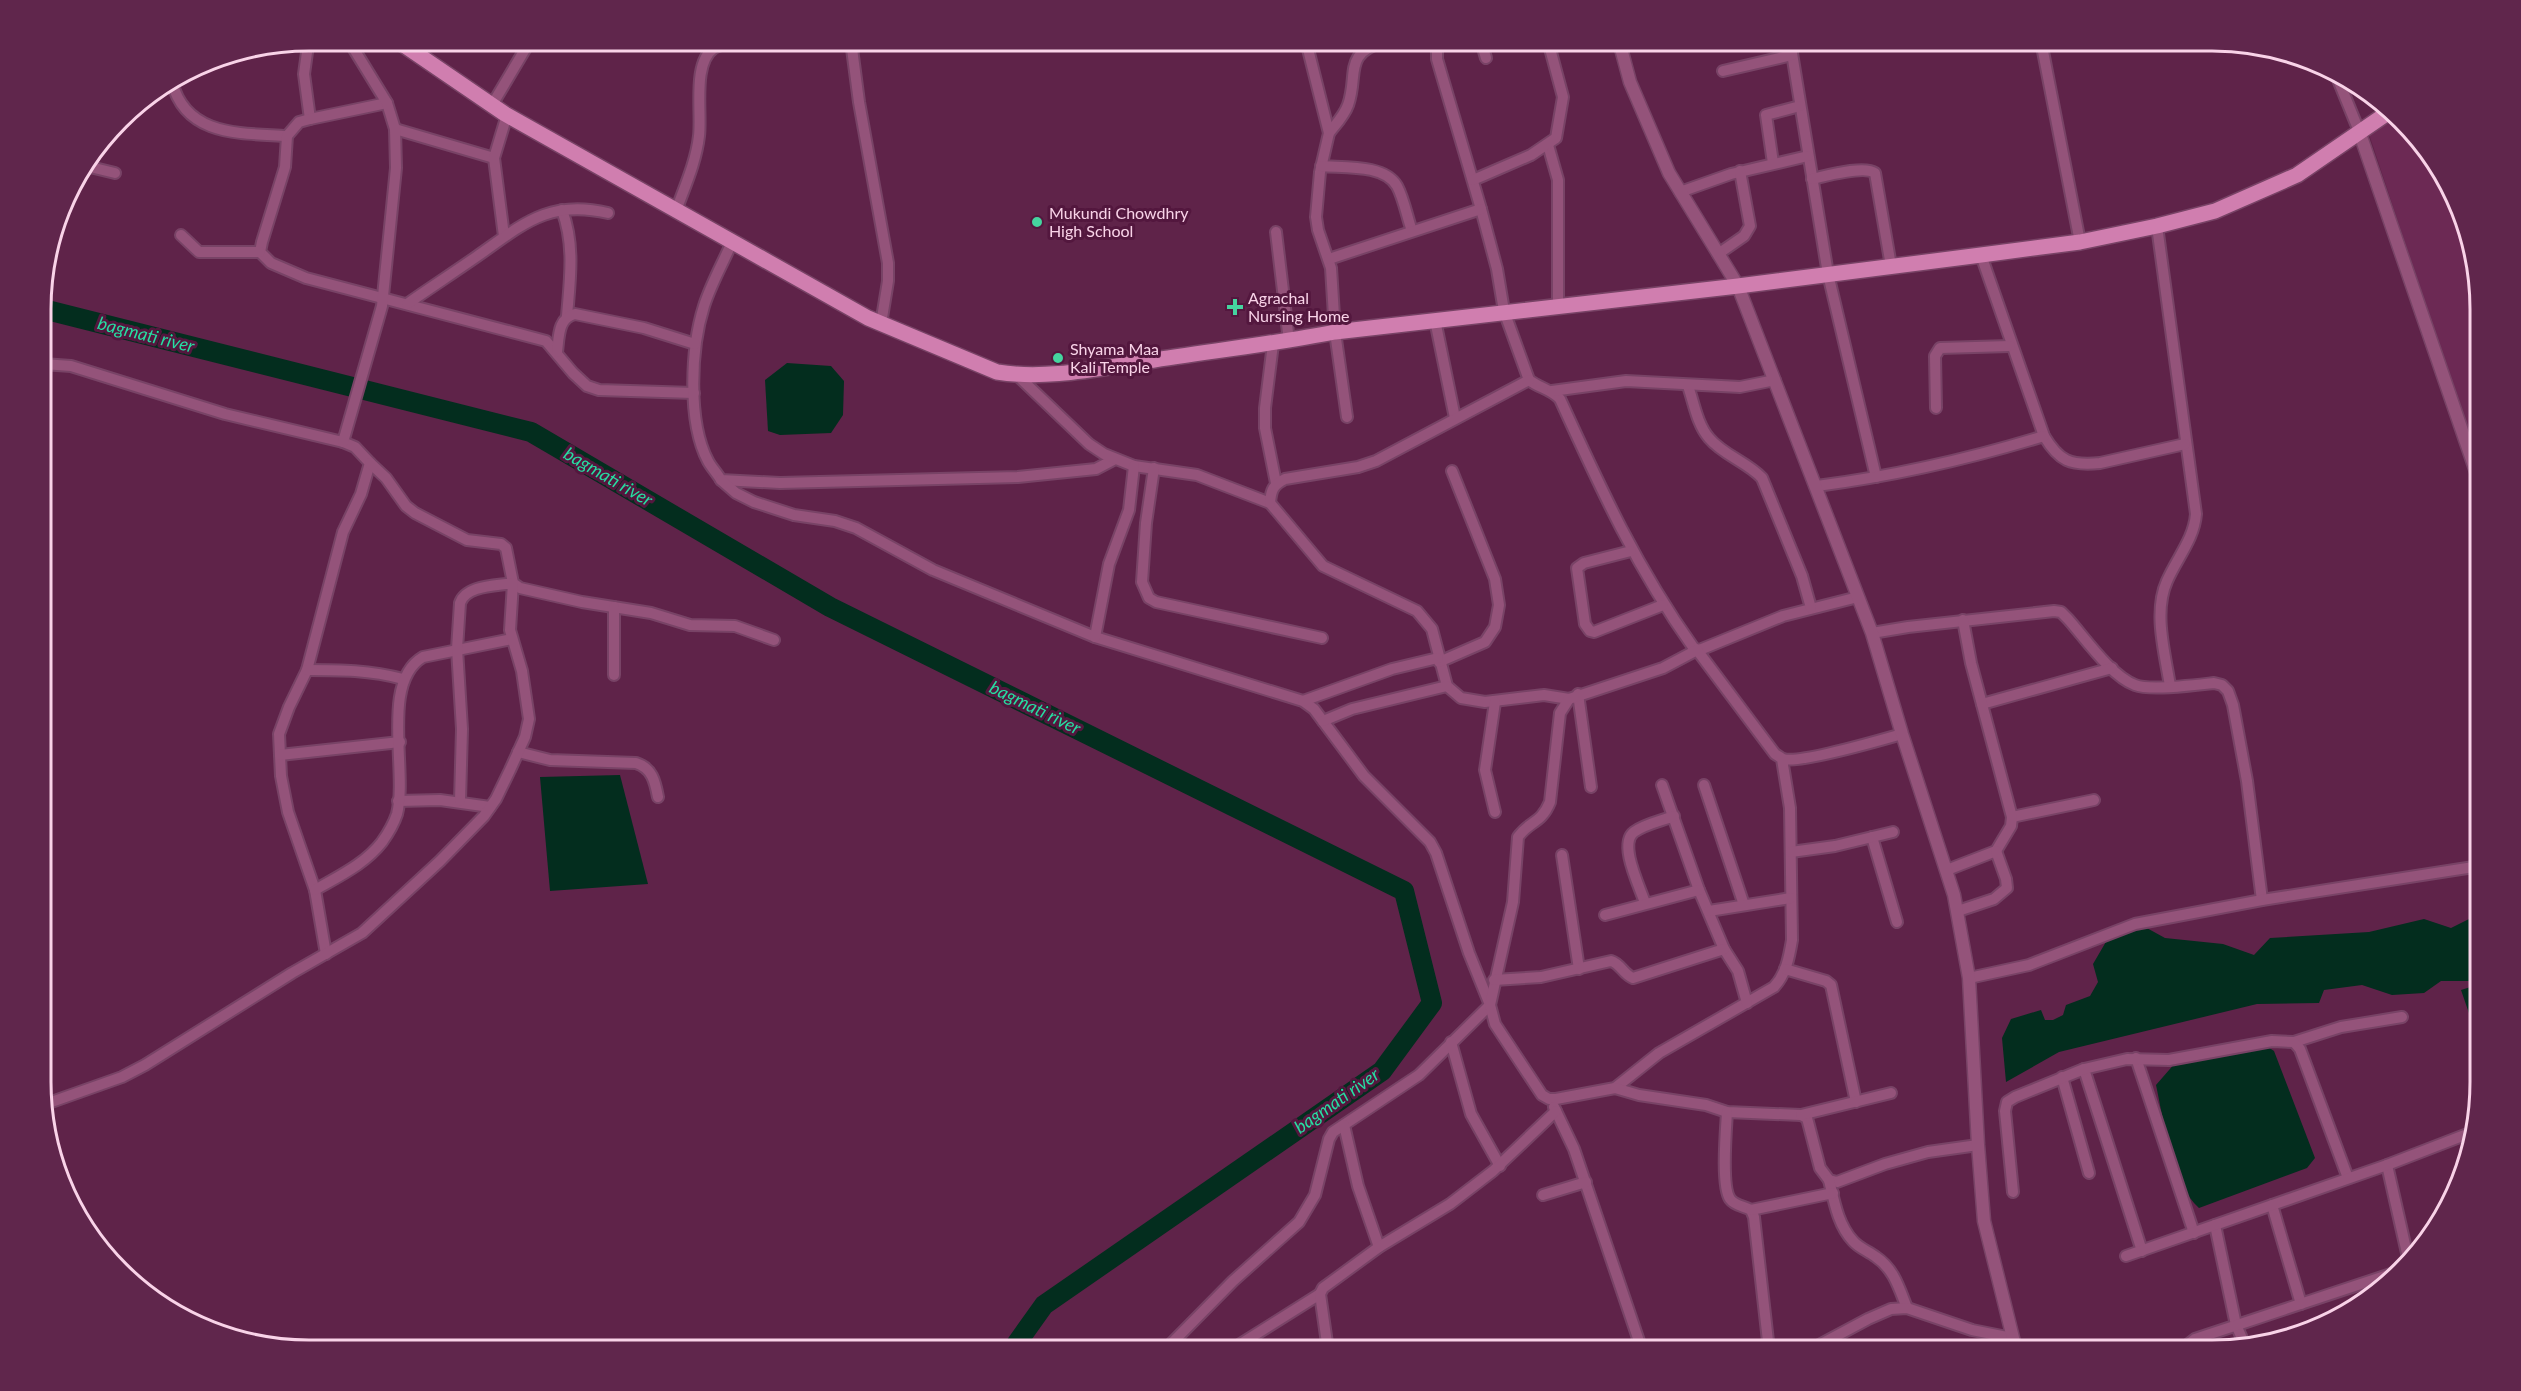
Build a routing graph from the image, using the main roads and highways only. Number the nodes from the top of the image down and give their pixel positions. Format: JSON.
{"nodes":[{"id":1,"x":414,"y":51,"type":"edge"},
{"id":2,"x":2383,"y":116,"type":"edge"}],
"edges":[{"from":1,"to":2,"type":"main road"}]}
